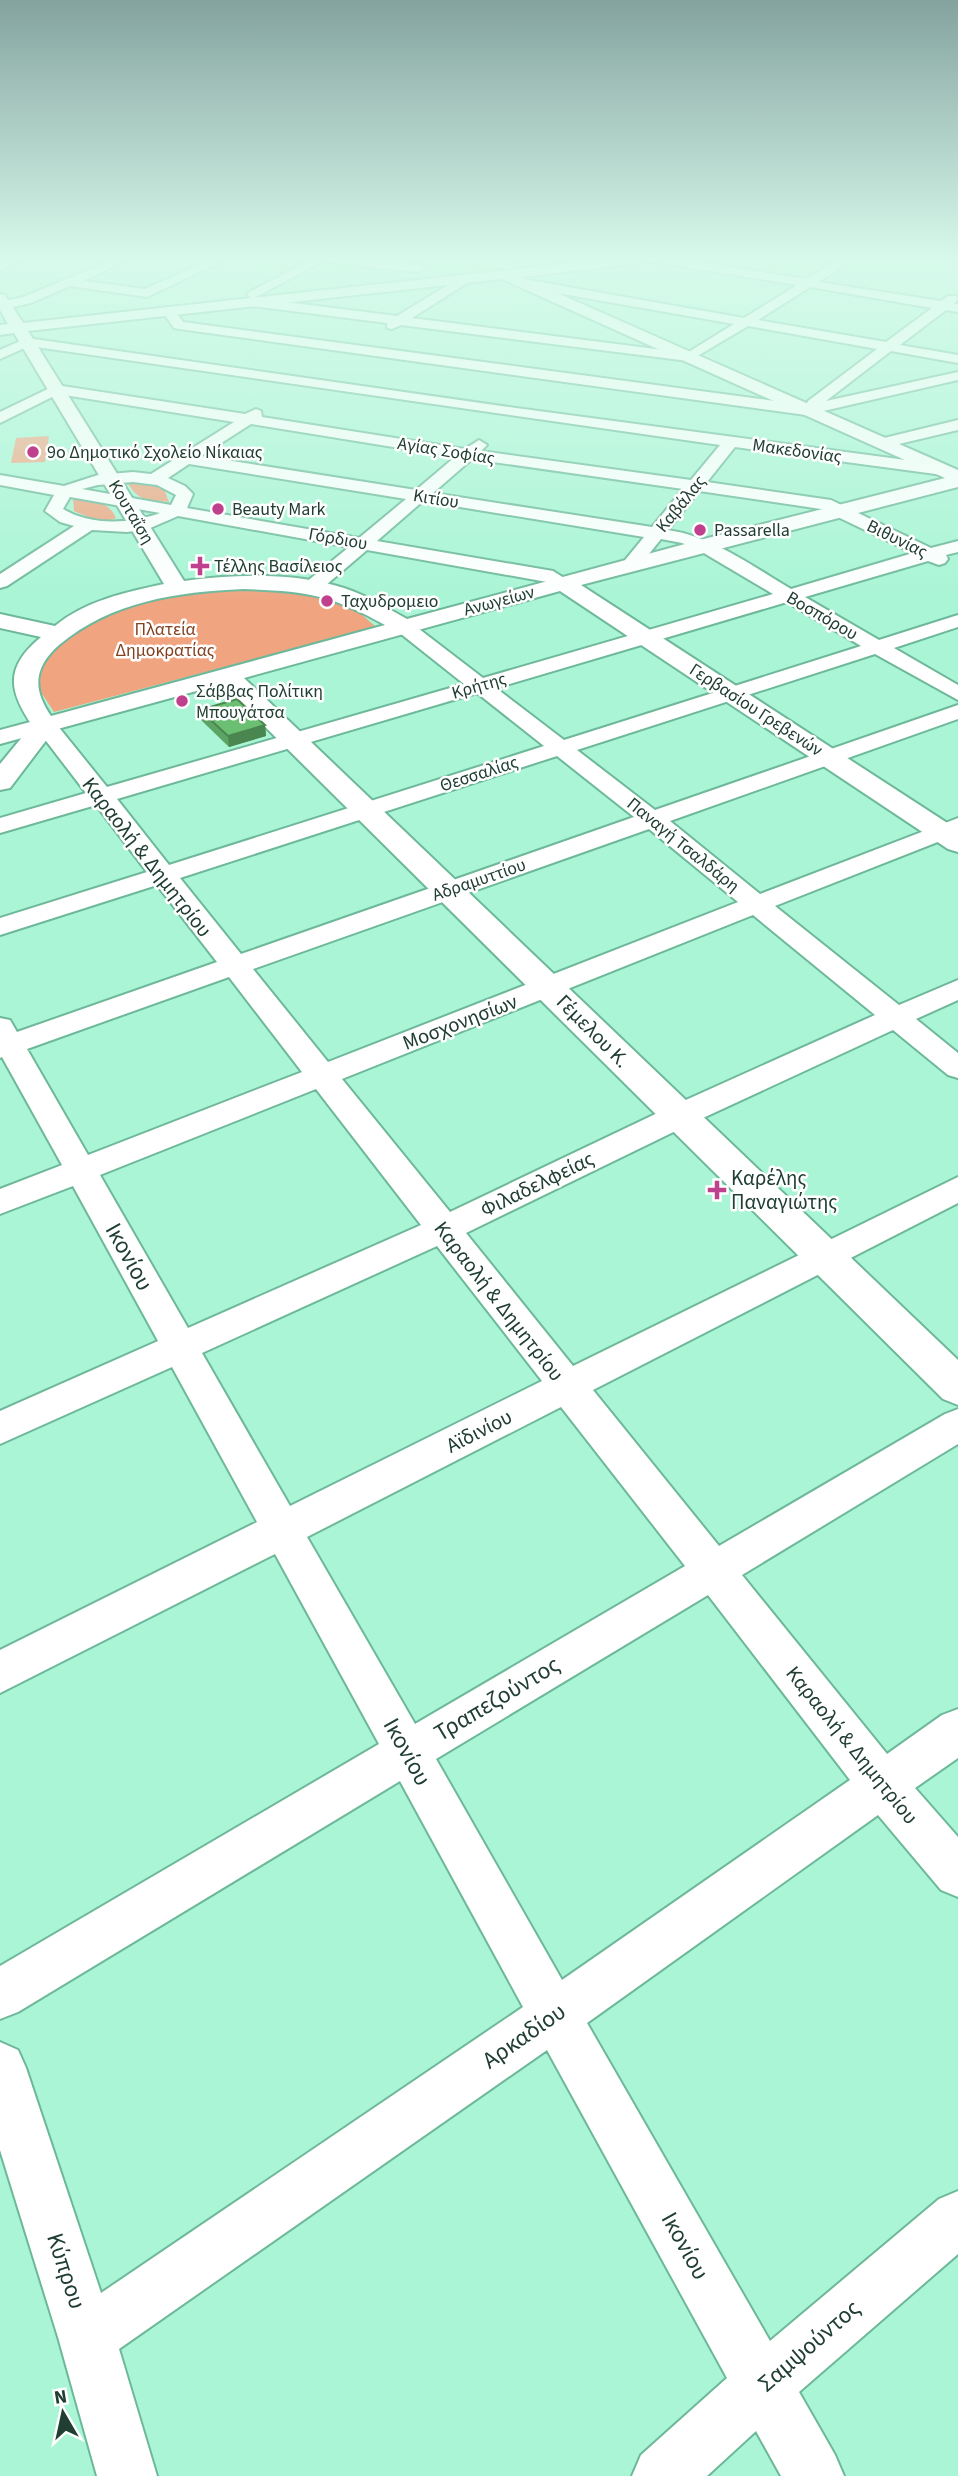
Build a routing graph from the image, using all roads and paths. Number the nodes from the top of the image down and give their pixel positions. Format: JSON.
{"nodes":[{"id":1,"x":45,"y":374,"type":"edge"},
{"id":2,"x":246,"y":374,"type":"edge"},
{"id":3,"x":317,"y":374,"type":"edge"},
{"id":4,"x":527,"y":374,"type":"edge"},
{"id":5,"x":564,"y":374,"type":"edge"},
{"id":6,"x":726,"y":374,"type":"edge"},
{"id":7,"x":852,"y":374,"type":"edge"},
{"id":8,"x":958,"y":376,"type":"edge"},
{"id":9,"x":559,"y":378,"type":"junction"},
{"id":10,"x":304,"y":382,"type":"junction"},
{"id":11,"x":56,"y":389,"type":"junction"},
{"id":12,"x":289,"y":392,"type":"dead end"},
{"id":13,"x":268,"y":406,"type":"dead end"},
{"id":14,"x":806,"y":410,"type":"junction"},
{"id":15,"x":516,"y":414,"type":"junction"},
{"id":16,"x":0,"y":418,"type":"edge"},
{"id":17,"x":247,"y":420,"type":"junction"},
{"id":18,"x":958,"y":425,"type":"edge"},
{"id":19,"x":731,"y":442,"type":"junction"},
{"id":20,"x":882,"y":443,"type":"junction"},
{"id":21,"x":468,"y":454,"type":"junction"},
{"id":22,"x":187,"y":458,"type":"junction"},
{"id":23,"x":953,"y":476,"type":"edge"},
{"id":24,"x":110,"y":478,"type":"junction"},
{"id":25,"x":155,"y":479,"type":"junction"},
{"id":26,"x":5,"y":484,"type":"edge"},
{"id":27,"x":695,"y":487,"type":"junction"},
{"id":28,"x":65,"y":491,"type":"junction"},
{"id":29,"x":418,"y":496,"type":"junction"},
{"id":30,"x":123,"y":500,"type":"junction"},
{"id":31,"x":837,"y":509,"type":"junction"},
{"id":32,"x":178,"y":510,"type":"junction"},
{"id":33,"x":138,"y":525,"type":"junction"},
{"id":34,"x":87,"y":526,"type":"junction"},
{"id":35,"x":657,"y":533,"type":"junction"},
{"id":36,"x":694,"y":542,"type":"junction"},
{"id":37,"x":363,"y":544,"type":"junction"},
{"id":38,"x":958,"y":546,"type":"edge"},
{"id":39,"x":929,"y":554,"type":"junction"},
{"id":40,"x":630,"y":565,"type":"junction"},
{"id":41,"x":958,"y":569,"type":"edge"},
{"id":42,"x":558,"y":580,"type":"junction"},
{"id":43,"x":0,"y":582,"type":"edge"},
{"id":44,"x":312,"y":587,"type":"junction"},
{"id":45,"x":177,"y":589,"type":"junction"},
{"id":46,"x":787,"y":596,"type":"junction"},
{"id":47,"x":0,"y":621,"type":"edge"},
{"id":48,"x":958,"y":621,"type":"edge"},
{"id":49,"x":403,"y":626,"type":"junction"},
{"id":50,"x":56,"y":633,"type":"junction"},
{"id":51,"x":645,"y":637,"type":"junction"},
{"id":52,"x":876,"y":647,"type":"junction"},
{"id":53,"x":228,"y":676,"type":"junction"},
{"id":54,"x":481,"y":686,"type":"junction"},
{"id":55,"x":729,"y":693,"type":"junction"},
{"id":56,"x":958,"y":694,"type":"edge"},
{"id":57,"x":958,"y":712,"type":"edge"},
{"id":58,"x":45,"y":725,"type":"junction"},
{"id":59,"x":0,"y":737,"type":"edge"},
{"id":60,"x":294,"y":740,"type":"junction"},
{"id":61,"x":561,"y":748,"type":"junction"},
{"id":62,"x":829,"y":758,"type":"junction"},
{"id":63,"x":0,"y":782,"type":"edge"},
{"id":64,"x":99,"y":797,"type":"junction"},
{"id":65,"x":367,"y":810,"type":"junction"},
{"id":66,"x":653,"y":820,"type":"junction"},
{"id":67,"x":0,"y":826,"type":"edge"},
{"id":68,"x":952,"y":834,"type":"edge"},
{"id":69,"x":161,"y":876,"type":"junction"},
{"id":70,"x":450,"y":891,"type":"junction"},
{"id":71,"x":757,"y":905,"type":"junction"},
{"id":72,"x":0,"y":927,"type":"edge"},
{"id":73,"x":233,"y":966,"type":"junction"},
{"id":74,"x":549,"y":987,"type":"junction"},
{"id":75,"x":958,"y":989,"type":"edge"},
{"id":76,"x":894,"y":1017,"type":"junction"},
{"id":77,"x":3,"y":1040,"type":"edge"},
{"id":78,"x":958,"y":1068,"type":"edge"},
{"id":79,"x":321,"y":1076,"type":"junction"},
{"id":80,"x":679,"y":1116,"type":"junction"},
{"id":81,"x":80,"y":1170,"type":"junction"},
{"id":82,"x":958,"y":1189,"type":"edge"},
{"id":83,"x":0,"y":1202,"type":"edge"},
{"id":84,"x":442,"y":1230,"type":"junction"},
{"id":85,"x":824,"y":1257,"type":"junction"},
{"id":86,"x":179,"y":1346,"type":"junction"},
{"id":87,"x":566,"y":1387,"type":"junction"},
{"id":88,"x":958,"y":1387,"type":"edge"},
{"id":89,"x":958,"y":1426,"type":"edge"},
{"id":90,"x":0,"y":1428,"type":"edge"},
{"id":91,"x":282,"y":1530,"type":"junction"},
{"id":92,"x":713,"y":1571,"type":"junction"},
{"id":93,"x":0,"y":1672,"type":"edge"},
{"id":94,"x":958,"y":1731,"type":"edge"},
{"id":95,"x":407,"y":1752,"type":"junction"},
{"id":96,"x":882,"y":1784,"type":"junction"},
{"id":97,"x":958,"y":1873,"type":"edge"},
{"id":98,"x":0,"y":1994,"type":"edge"},
{"id":99,"x":555,"y":2015,"type":"junction"},
{"id":100,"x":0,"y":2068,"type":"edge"},
{"id":101,"x":958,"y":2218,"type":"edge"},
{"id":102,"x":87,"y":2337,"type":"junction"},
{"id":103,"x":763,"y":2385,"type":"junction"},
{"id":104,"x":127,"y":2476,"type":"edge"},
{"id":105,"x":662,"y":2476,"type":"edge"},
{"id":106,"x":814,"y":2476,"type":"edge"}],
"edges":[{"from":1,"to":11,"type":"main road","name":"Κουταΐση"},
{"from":2,"to":10,"type":"street","name":"Μακεδονίας"},
{"from":3,"to":10,"type":"street"},
{"from":4,"to":9,"type":"street"},
{"from":5,"to":9,"type":"street"},
{"from":6,"to":14,"type":"main road"},
{"from":7,"to":14,"type":"street"},
{"from":8,"to":14,"type":"street"},
{"from":9,"to":14,"type":"street"},
{"from":9,"to":15,"type":"street"},
{"from":10,"to":12,"type":"street"},
{"from":10,"to":15,"type":"street","name":"Μακεδονίας"},
{"from":11,"to":16,"type":"street"},
{"from":11,"to":17,"type":"street","name":"Αγίας Σοφίας"},
{"from":11,"to":24,"type":"main road","name":"Κουταΐση"},
{"from":13,"to":17,"type":"street"},
{"from":14,"to":20,"type":"main road"},
{"from":15,"to":19,"type":"street","name":"Μακεδονίας"},
{"from":15,"to":21,"type":"street"},
{"from":17,"to":21,"type":"street","name":"Αγίας Σοφίας"},
{"from":17,"to":22,"type":"street"},
{"from":18,"to":20,"type":"street"},
{"from":19,"to":23,"type":"street","name":"Μακεδονίας"},
{"from":19,"to":27,"type":"street","name":"Καβάλας"},
{"from":20,"to":23,"type":"main road"},
{"from":21,"to":27,"type":"street","name":"Αγίας Σοφίας"},
{"from":21,"to":29,"type":"street"},
{"from":22,"to":25,"type":"street"},
{"from":22,"to":29,"type":"street","name":"Κιτίου"},
{"from":23,"to":31,"type":"main road","name":"Ανωγείων"},
{"from":24,"to":25,"type":"street"},
{"from":24,"to":28,"type":"street"},
{"from":24,"to":30,"type":"main road","name":"Κουταΐση"},
{"from":25,"to":32,"type":"street"},
{"from":26,"to":28,"type":"street","name":"Γόρδιου"},
{"from":27,"to":31,"type":"street","name":"Αγίας Σοφίας"},
{"from":27,"to":35,"type":"street","name":"Καβάλας"},
{"from":28,"to":30,"type":"street","name":"Γόρδιου"},
{"from":28,"to":34,"type":"street"},
{"from":29,"to":35,"type":"street","name":"Κιτίου"},
{"from":29,"to":37,"type":"street"},
{"from":30,"to":32,"type":"street","name":"Γόρδιου"},
{"from":30,"to":33,"type":"main road","name":"Κουταΐση"},
{"from":31,"to":36,"type":"main road","name":"Ανωγείων"},
{"from":31,"to":39,"type":"street","name":"Βιθυνίας"},
{"from":32,"to":33,"type":"street"},
{"from":32,"to":37,"type":"street","name":"Γόρδιου"},
{"from":33,"to":34,"type":"street"},
{"from":33,"to":45,"type":"main road","name":"Κουταΐση"},
{"from":34,"to":43,"type":"street"},
{"from":35,"to":36,"type":"street","name":"Κιτίου"},
{"from":35,"to":40,"type":"street","name":"Καβάλας"},
{"from":36,"to":40,"type":"main road","name":"Ανωγείων"},
{"from":36,"to":46,"type":"street","name":"Βοσπόρου"},
{"from":37,"to":42,"type":"street","name":"Γόρδιου"},
{"from":37,"to":44,"type":"street"},
{"from":38,"to":39,"type":"street","name":"Κρήτης"},
{"from":39,"to":41,"type":"street","name":"Βιθυνίας"},
{"from":39,"to":46,"type":"street","name":"Κρήτης"},
{"from":40,"to":42,"type":"main road","name":"Ανωγείων"},
{"from":42,"to":49,"type":"main road","name":"Ανωγείων"},
{"from":42,"to":51,"type":"main road","name":"Γερβασίου Γρεβενών"},
{"from":44,"to":45,"type":"main road"},
{"from":44,"to":49,"type":"main road"},
{"from":45,"to":50,"type":"main road"},
{"from":46,"to":51,"type":"street","name":"Κρήτης"},
{"from":46,"to":52,"type":"street","name":"Βοσπόρου"},
{"from":47,"to":50,"type":"main road"},
{"from":48,"to":52,"type":"street","name":"Θεσσαλίας"},
{"from":49,"to":53,"type":"main road","name":"Ανωγείων"},
{"from":49,"to":54,"type":"street","name":"Παναγή Τσαλδάρη"},
{"from":50,"to":58,"type":"main road"},
{"from":51,"to":54,"type":"street","name":"Κρήτης"},
{"from":51,"to":55,"type":"main road","name":"Γερβασίου Γρεβενών"},
{"from":52,"to":55,"type":"street","name":"Θεσσαλίας"},
{"from":52,"to":56,"type":"street","name":"Βοσπόρου"},
{"from":53,"to":58,"type":"main road","name":"Ανωγείων"},
{"from":53,"to":60,"type":"main road","name":"Γέμελου Κ."},
{"from":54,"to":60,"type":"street","name":"Κρήτης"},
{"from":54,"to":61,"type":"street","name":"Παναγή Τσαλδάρη"},
{"from":55,"to":61,"type":"street","name":"Θεσσαλίας"},
{"from":55,"to":62,"type":"main road","name":"Γερβασίου Γρεβενών"},
{"from":57,"to":62,"type":"street","name":"Αδραμυττίου"},
{"from":58,"to":59,"type":"street","name":"Ανωγείων"},
{"from":58,"to":63,"type":"main road"},
{"from":58,"to":64,"type":"street","name":"Καραολή & Δημητρίου"},
{"from":60,"to":64,"type":"street","name":"Κρήτης"},
{"from":60,"to":65,"type":"main road","name":"Γέμελου Κ."},
{"from":61,"to":65,"type":"street","name":"Θεσσαλίας"},
{"from":61,"to":66,"type":"street","name":"Παναγή Τσαλδάρη"},
{"from":62,"to":66,"type":"street","name":"Αδραμυττίου"},
{"from":62,"to":68,"type":"main road","name":"Γερβασίου Γρεβενών"},
{"from":64,"to":67,"type":"street","name":"Κρήτης"},
{"from":64,"to":69,"type":"street","name":"Καραολή & Δημητρίου"},
{"from":65,"to":69,"type":"street","name":"Θεσσαλίας"},
{"from":65,"to":70,"type":"main road","name":"Γέμελου Κ."},
{"from":66,"to":70,"type":"street","name":"Αδραμυττίου"},
{"from":66,"to":71,"type":"street","name":"Παναγή Τσαλδάρη"},
{"from":68,"to":71,"type":"street","name":"Μοσχονησίων"},
{"from":69,"to":72,"type":"street","name":"Θεσσαλίας"},
{"from":69,"to":73,"type":"street","name":"Καραολή & Δημητρίου"},
{"from":70,"to":73,"type":"street","name":"Αδραμυττίου"},
{"from":70,"to":74,"type":"main road","name":"Γέμελου Κ."},
{"from":71,"to":74,"type":"street","name":"Μοσχονησίων"},
{"from":71,"to":76,"type":"street","name":"Παναγή Τσαλδάρη"},
{"from":73,"to":77,"type":"street","name":"Αδραμυττίου"},
{"from":73,"to":79,"type":"street","name":"Καραολή & Δημητρίου"},
{"from":74,"to":79,"type":"street","name":"Μοσχονησίων"},
{"from":74,"to":80,"type":"main road","name":"Γέμελου Κ."},
{"from":75,"to":76,"type":"street","name":"Φιλαδελφείας"},
{"from":76,"to":78,"type":"street","name":"Παναγή Τσαλδάρη"},
{"from":76,"to":80,"type":"street","name":"Φιλαδελφείας"},
{"from":77,"to":81,"type":"street","name":"Ικονίου"},
{"from":79,"to":81,"type":"street","name":"Μοσχονησίων"},
{"from":79,"to":84,"type":"street","name":"Καραολή & Δημητρίου"},
{"from":80,"to":84,"type":"street","name":"Φιλαδελφείας"},
{"from":80,"to":85,"type":"main road","name":"Γέμελου Κ."},
{"from":81,"to":83,"type":"street","name":"Μοσχονησίων"},
{"from":81,"to":86,"type":"street","name":"Ικονίου"},
{"from":82,"to":85,"type":"street","name":"Αϊδινίου"},
{"from":84,"to":86,"type":"street","name":"Φιλαδελφείας"},
{"from":84,"to":87,"type":"street","name":"Καραολή & Δημητρίου"},
{"from":85,"to":87,"type":"street","name":"Αϊδινίου"},
{"from":85,"to":88,"type":"main road","name":"Γέμελου Κ."},
{"from":86,"to":90,"type":"street","name":"Φιλαδελφείας"},
{"from":86,"to":91,"type":"street","name":"Ικονίου"},
{"from":87,"to":91,"type":"street","name":"Αϊδινίου"},
{"from":87,"to":92,"type":"street","name":"Καραολή & Δημητρίου"},
{"from":89,"to":92,"type":"street","name":"Τραπεζούντος"},
{"from":91,"to":93,"type":"street","name":"Αϊδινίου"},
{"from":91,"to":95,"type":"street","name":"Ικονίου"},
{"from":92,"to":95,"type":"street","name":"Τραπεζούντος"},
{"from":92,"to":96,"type":"street","name":"Καραολή & Δημητρίου"},
{"from":94,"to":96,"type":"street","name":"Αρκαδίου"},
{"from":95,"to":98,"type":"street","name":"Τραπεζούντος"},
{"from":95,"to":99,"type":"street","name":"Ικονίου"},
{"from":96,"to":97,"type":"street","name":"Καραολή & Δημητρίου"},
{"from":96,"to":99,"type":"street","name":"Αρκαδίου"},
{"from":99,"to":102,"type":"street","name":"Αρκαδίου"},
{"from":99,"to":103,"type":"street","name":"Ικονίου"},
{"from":100,"to":102,"type":"street","name":"Κύπρου"},
{"from":101,"to":103,"type":"street","name":"Σαμψούντος"},
{"from":102,"to":104,"type":"street","name":"Κύπρου"},
{"from":103,"to":105,"type":"street","name":"Σαμψούντος"},
{"from":103,"to":106,"type":"street","name":"Ικονίου"}]}
